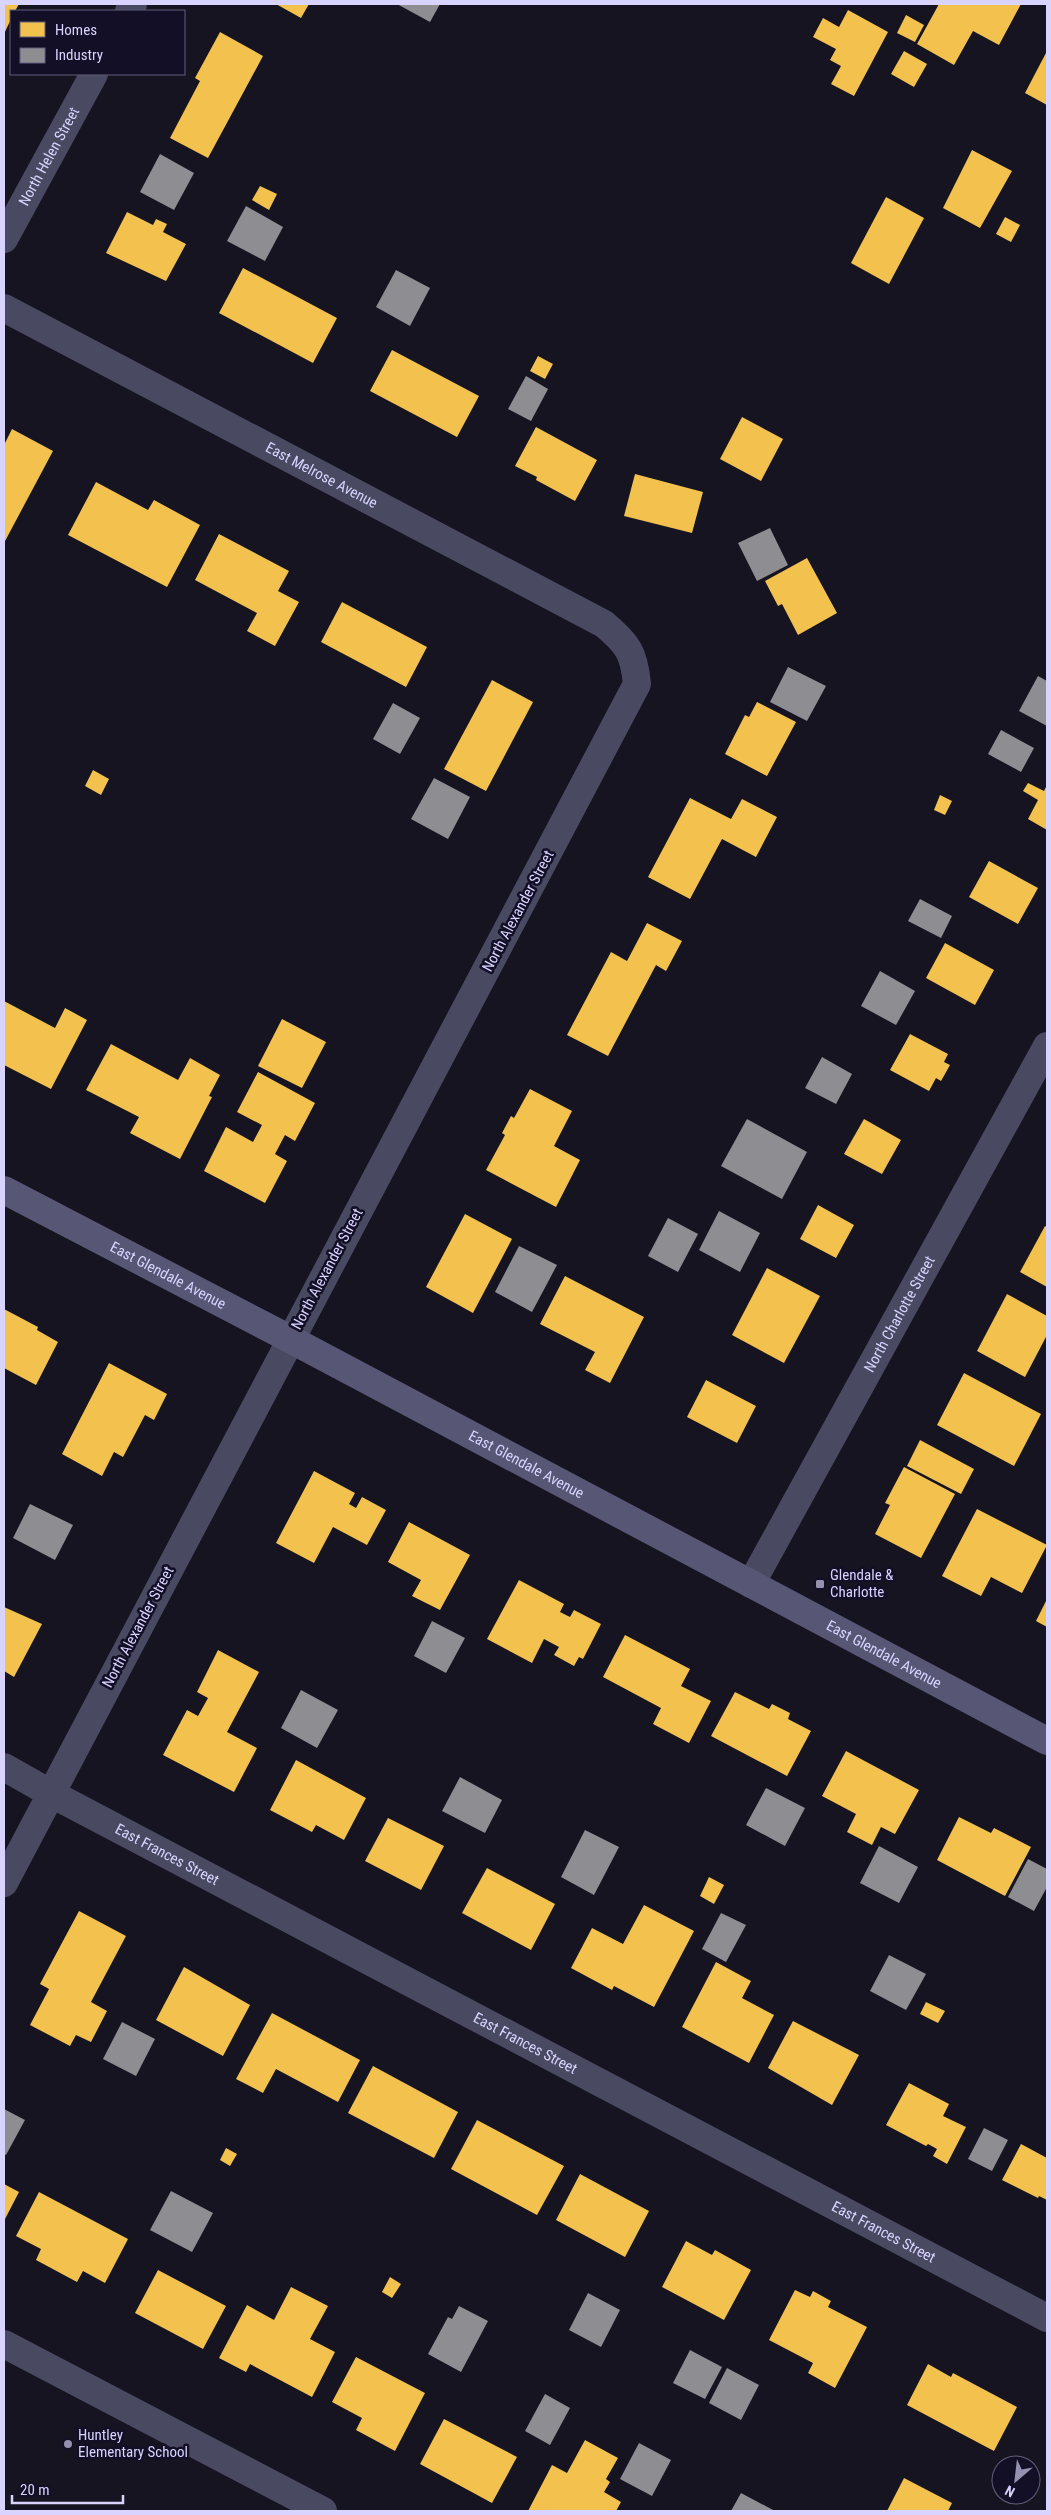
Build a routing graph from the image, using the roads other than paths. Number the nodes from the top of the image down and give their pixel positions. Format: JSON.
{"nodes":[{"id":1,"x":93,"y":75,"type":"edge"},
{"id":2,"x":4,"y":240,"type":"edge"},
{"id":3,"x":4,"y":308,"type":"edge"},
{"id":4,"x":631,"y":652,"type":"joint"},
{"id":5,"x":1047,"y":1046,"type":"edge"},
{"id":6,"x":4,"y":1190,"type":"edge"},
{"id":7,"x":290,"y":1339,"type":"junction"},
{"id":8,"x":751,"y":1584,"type":"junction"},
{"id":9,"x":1047,"y":1741,"type":"edge"},
{"id":10,"x":4,"y":1767,"type":"edge"},
{"id":11,"x":50,"y":1793,"type":"junction"},
{"id":12,"x":4,"y":1884,"type":"edge"},
{"id":13,"x":1047,"y":2318,"type":"edge"},
{"id":14,"x":4,"y":2344,"type":"edge"},
{"id":15,"x":323,"y":2511,"type":"edge"}],
"edges":[{"from":1,"to":2,"type":"street","name":"North Helen Street"},
{"from":3,"to":4,"type":"street","name":"East Melrose Avenue"},
{"from":4,"to":7,"type":"street","name":"North Alexander Street"},
{"from":5,"to":8,"type":"street","name":"North Charlotte Street"},
{"from":6,"to":7,"type":"street","name":"East Glendale Avenue"},
{"from":7,"to":8,"type":"street","name":"East Glendale Avenue"},
{"from":7,"to":11,"type":"street","name":"North Alexander Street"},
{"from":8,"to":9,"type":"street","name":"East Glendale Avenue"},
{"from":10,"to":11,"type":"street","name":"East Frances Street"},
{"from":11,"to":12,"type":"street","name":"North Alexander Street"},
{"from":11,"to":13,"type":"street","name":"East Frances Street"},
{"from":14,"to":15,"type":"street"}]}
